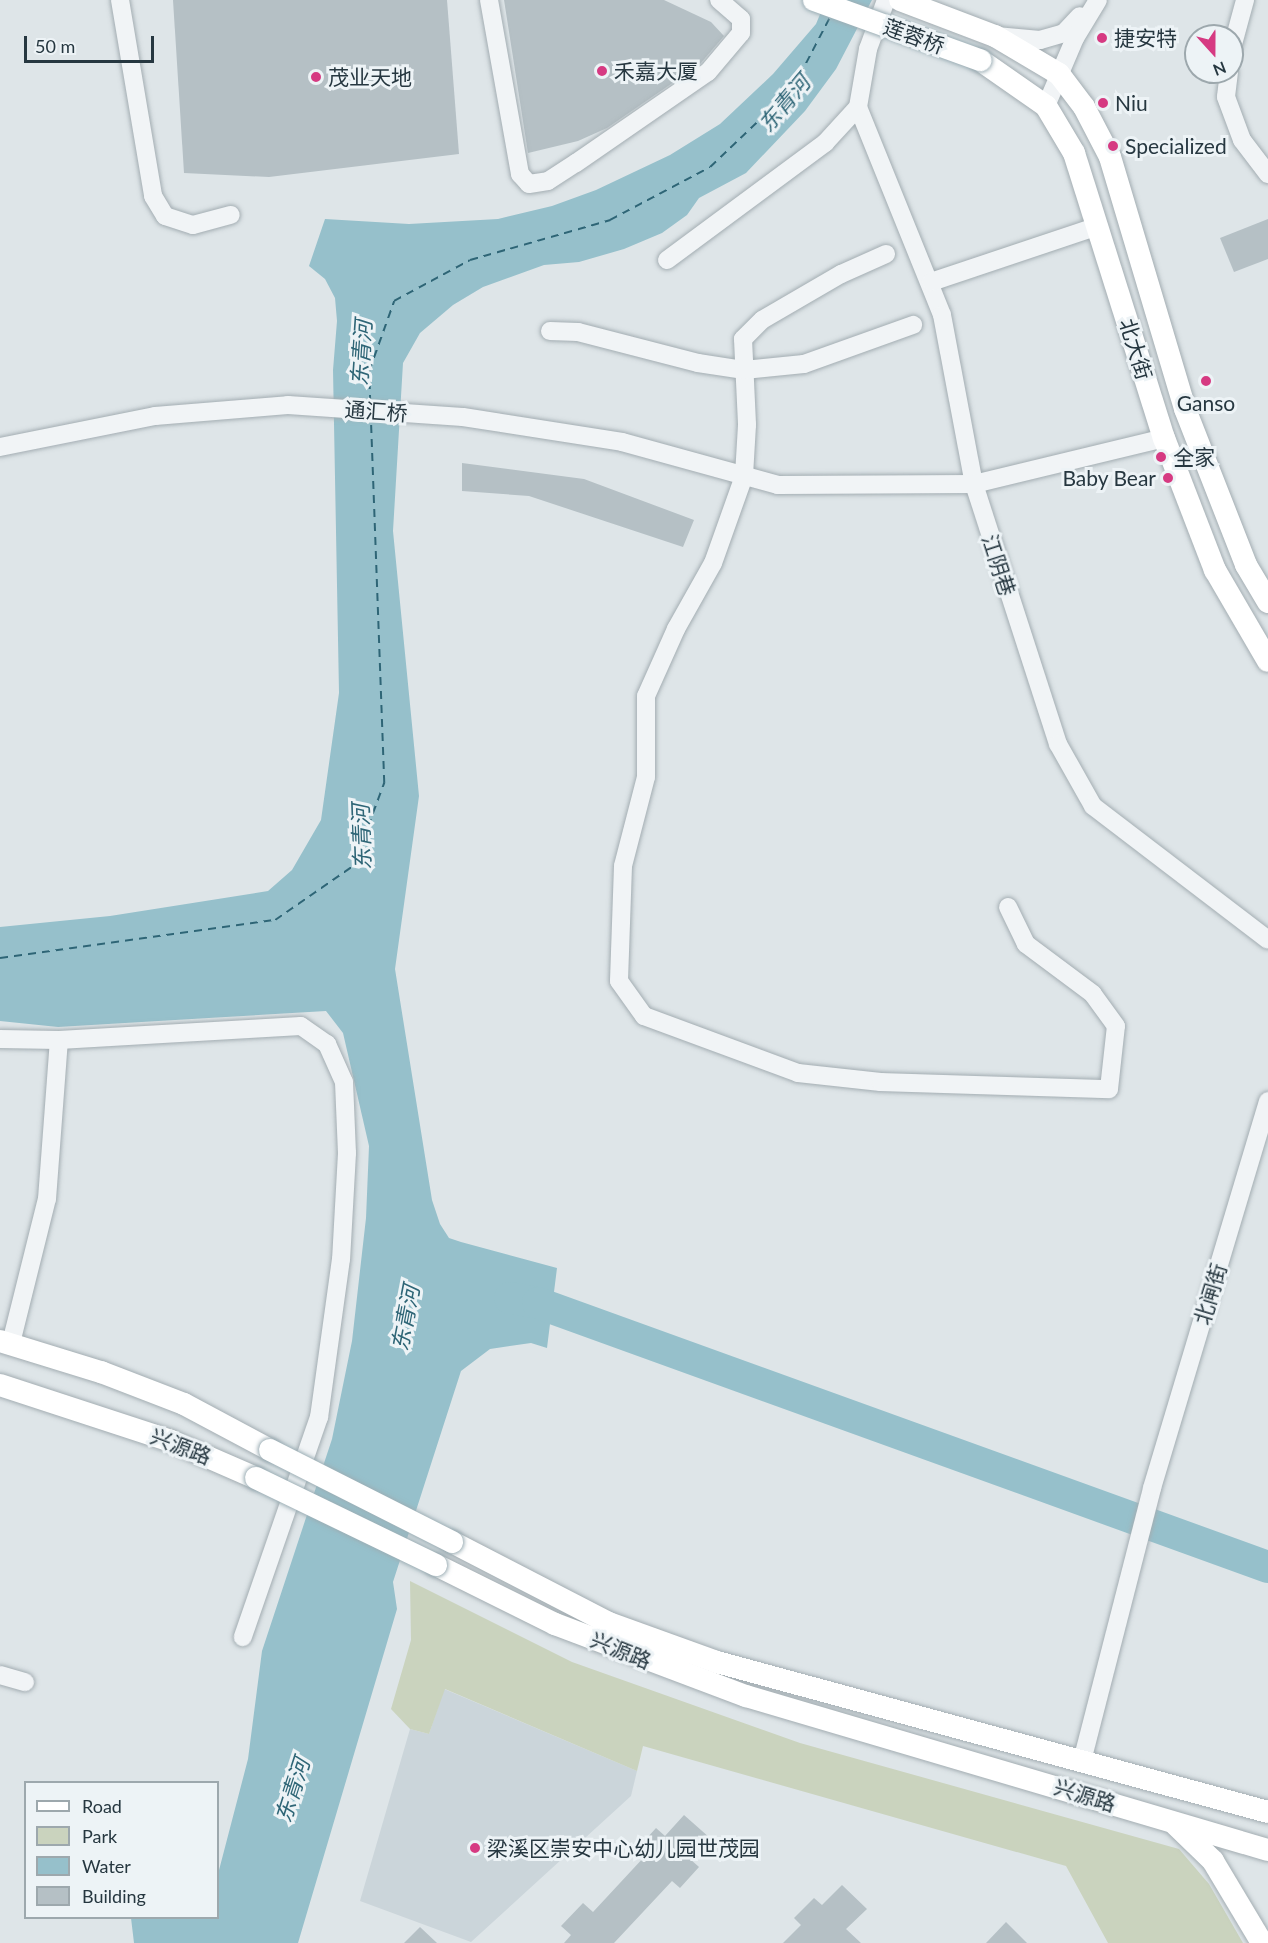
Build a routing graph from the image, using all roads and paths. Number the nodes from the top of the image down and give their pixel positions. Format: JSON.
{"nodes":[{"id":1,"x":120,"y":0,"type":"edge"},
{"id":2,"x":489,"y":0,"type":"edge"},
{"id":3,"x":719,"y":0,"type":"edge"},
{"id":4,"x":814,"y":0,"type":"edge"},
{"id":5,"x":886,"y":0,"type":"edge"},
{"id":6,"x":900,"y":0,"type":"edge"},
{"id":7,"x":1097,"y":0,"type":"edge"},
{"id":8,"x":1245,"y":0,"type":"edge"},
{"id":9,"x":1238,"y":24,"type":"edge"},
{"id":10,"x":996,"y":36,"type":"junction"},
{"id":11,"x":980,"y":60,"type":"joint"},
{"id":12,"x":1059,"y":74,"type":"junction"},
{"id":13,"x":1228,"y":84,"type":"edge"},
{"id":14,"x":1046,"y":106,"type":"junction"},
{"id":15,"x":858,"y":107,"type":"junction"},
{"id":16,"x":1268,"y":174,"type":"edge"},
{"id":17,"x":231,"y":215,"type":"dead end"},
{"id":18,"x":1098,"y":226,"type":"junction"},
{"id":19,"x":886,"y":254,"type":"dead end"},
{"id":20,"x":668,"y":260,"type":"dead end"},
{"id":21,"x":931,"y":282,"type":"junction"},
{"id":22,"x":913,"y":325,"type":"dead end"},
{"id":23,"x":550,"y":331,"type":"dead end"},
{"id":24,"x":744,"y":370,"type":"junction"},
{"id":25,"x":1164,"y":438,"type":"junction"},
{"id":26,"x":0,"y":447,"type":"edge"},
{"id":27,"x":744,"y":476,"type":"junction"},
{"id":28,"x":974,"y":484,"type":"junction"},
{"id":29,"x":1268,"y":602,"type":"edge"},
{"id":30,"x":1268,"y":662,"type":"edge"},
{"id":31,"x":1008,"y":907,"type":"dead end"},
{"id":32,"x":1268,"y":940,"type":"edge"},
{"id":33,"x":0,"y":1039,"type":"edge"},
{"id":34,"x":59,"y":1040,"type":"junction"},
{"id":35,"x":1267,"y":1104,"type":"edge"},
{"id":36,"x":6,"y":1342,"type":"edge"},
{"id":37,"x":2,"y":1391,"type":"edge"},
{"id":38,"x":243,"y":1637,"type":"dead end"},
{"id":39,"x":0,"y":1675,"type":"edge"},
{"id":40,"x":26,"y":1682,"type":"dead end"},
{"id":41,"x":1082,"y":1761,"type":"junction"},
{"id":42,"x":1268,"y":1812,"type":"edge"},
{"id":43,"x":1171,"y":1821,"type":"junction"},
{"id":44,"x":1268,"y":1850,"type":"edge"},
{"id":45,"x":1262,"y":1943,"type":"edge"}],
"edges":[{"from":1,"to":17,"type":"street"},
{"from":2,"to":3,"type":"street"},
{"from":4,"to":11,"type":"main road","name":"莲蓉桥","bridge":true},
{"from":5,"to":15,"type":"street"},
{"from":6,"to":10,"type":"main road","name":"莲蓉桥"},
{"from":7,"to":10,"type":"street"},
{"from":7,"to":12,"type":"street"},
{"from":8,"to":9,"type":"street"},
{"from":10,"to":12,"type":"main road","name":"北大街"},
{"from":11,"to":14,"type":"main road","name":"北大街"},
{"from":12,"to":14,"type":"street"},
{"from":12,"to":29,"type":"main road","name":"北大街"},
{"from":13,"to":16,"type":"street"},
{"from":14,"to":18,"type":"main road","name":"北大街"},
{"from":15,"to":20,"type":"street"},
{"from":15,"to":21,"type":"street","name":"江阴巷"},
{"from":18,"to":21,"type":"street"},
{"from":18,"to":25,"type":"main road","name":"北大街"},
{"from":19,"to":24,"type":"street"},
{"from":21,"to":28,"type":"street","name":"江阴巷"},
{"from":22,"to":24,"type":"street"},
{"from":23,"to":24,"type":"street"},
{"from":24,"to":27,"type":"street"},
{"from":25,"to":28,"type":"street","name":"通汇桥"},
{"from":25,"to":30,"type":"main road","name":"北大街"},
{"from":26,"to":27,"type":"street","name":"通汇桥"},
{"from":27,"to":28,"type":"street","name":"通汇桥"},
{"from":27,"to":31,"type":"street"},
{"from":28,"to":32,"type":"street","name":"江阴巷"},
{"from":33,"to":34,"type":"street"},
{"from":34,"to":36,"type":"street"},
{"from":34,"to":38,"type":"street"},
{"from":35,"to":41,"type":"street","name":"北闸街"},
{"from":36,"to":41,"type":"main road","name":"兴源路","bridge":true},
{"from":37,"to":43,"type":"main road","name":"兴源路","bridge":true},
{"from":39,"to":40,"type":"street"},
{"from":41,"to":42,"type":"main road","name":"兴源路"},
{"from":43,"to":44,"type":"main road","name":"兴源路"},
{"from":43,"to":45,"type":"main road"}]}
